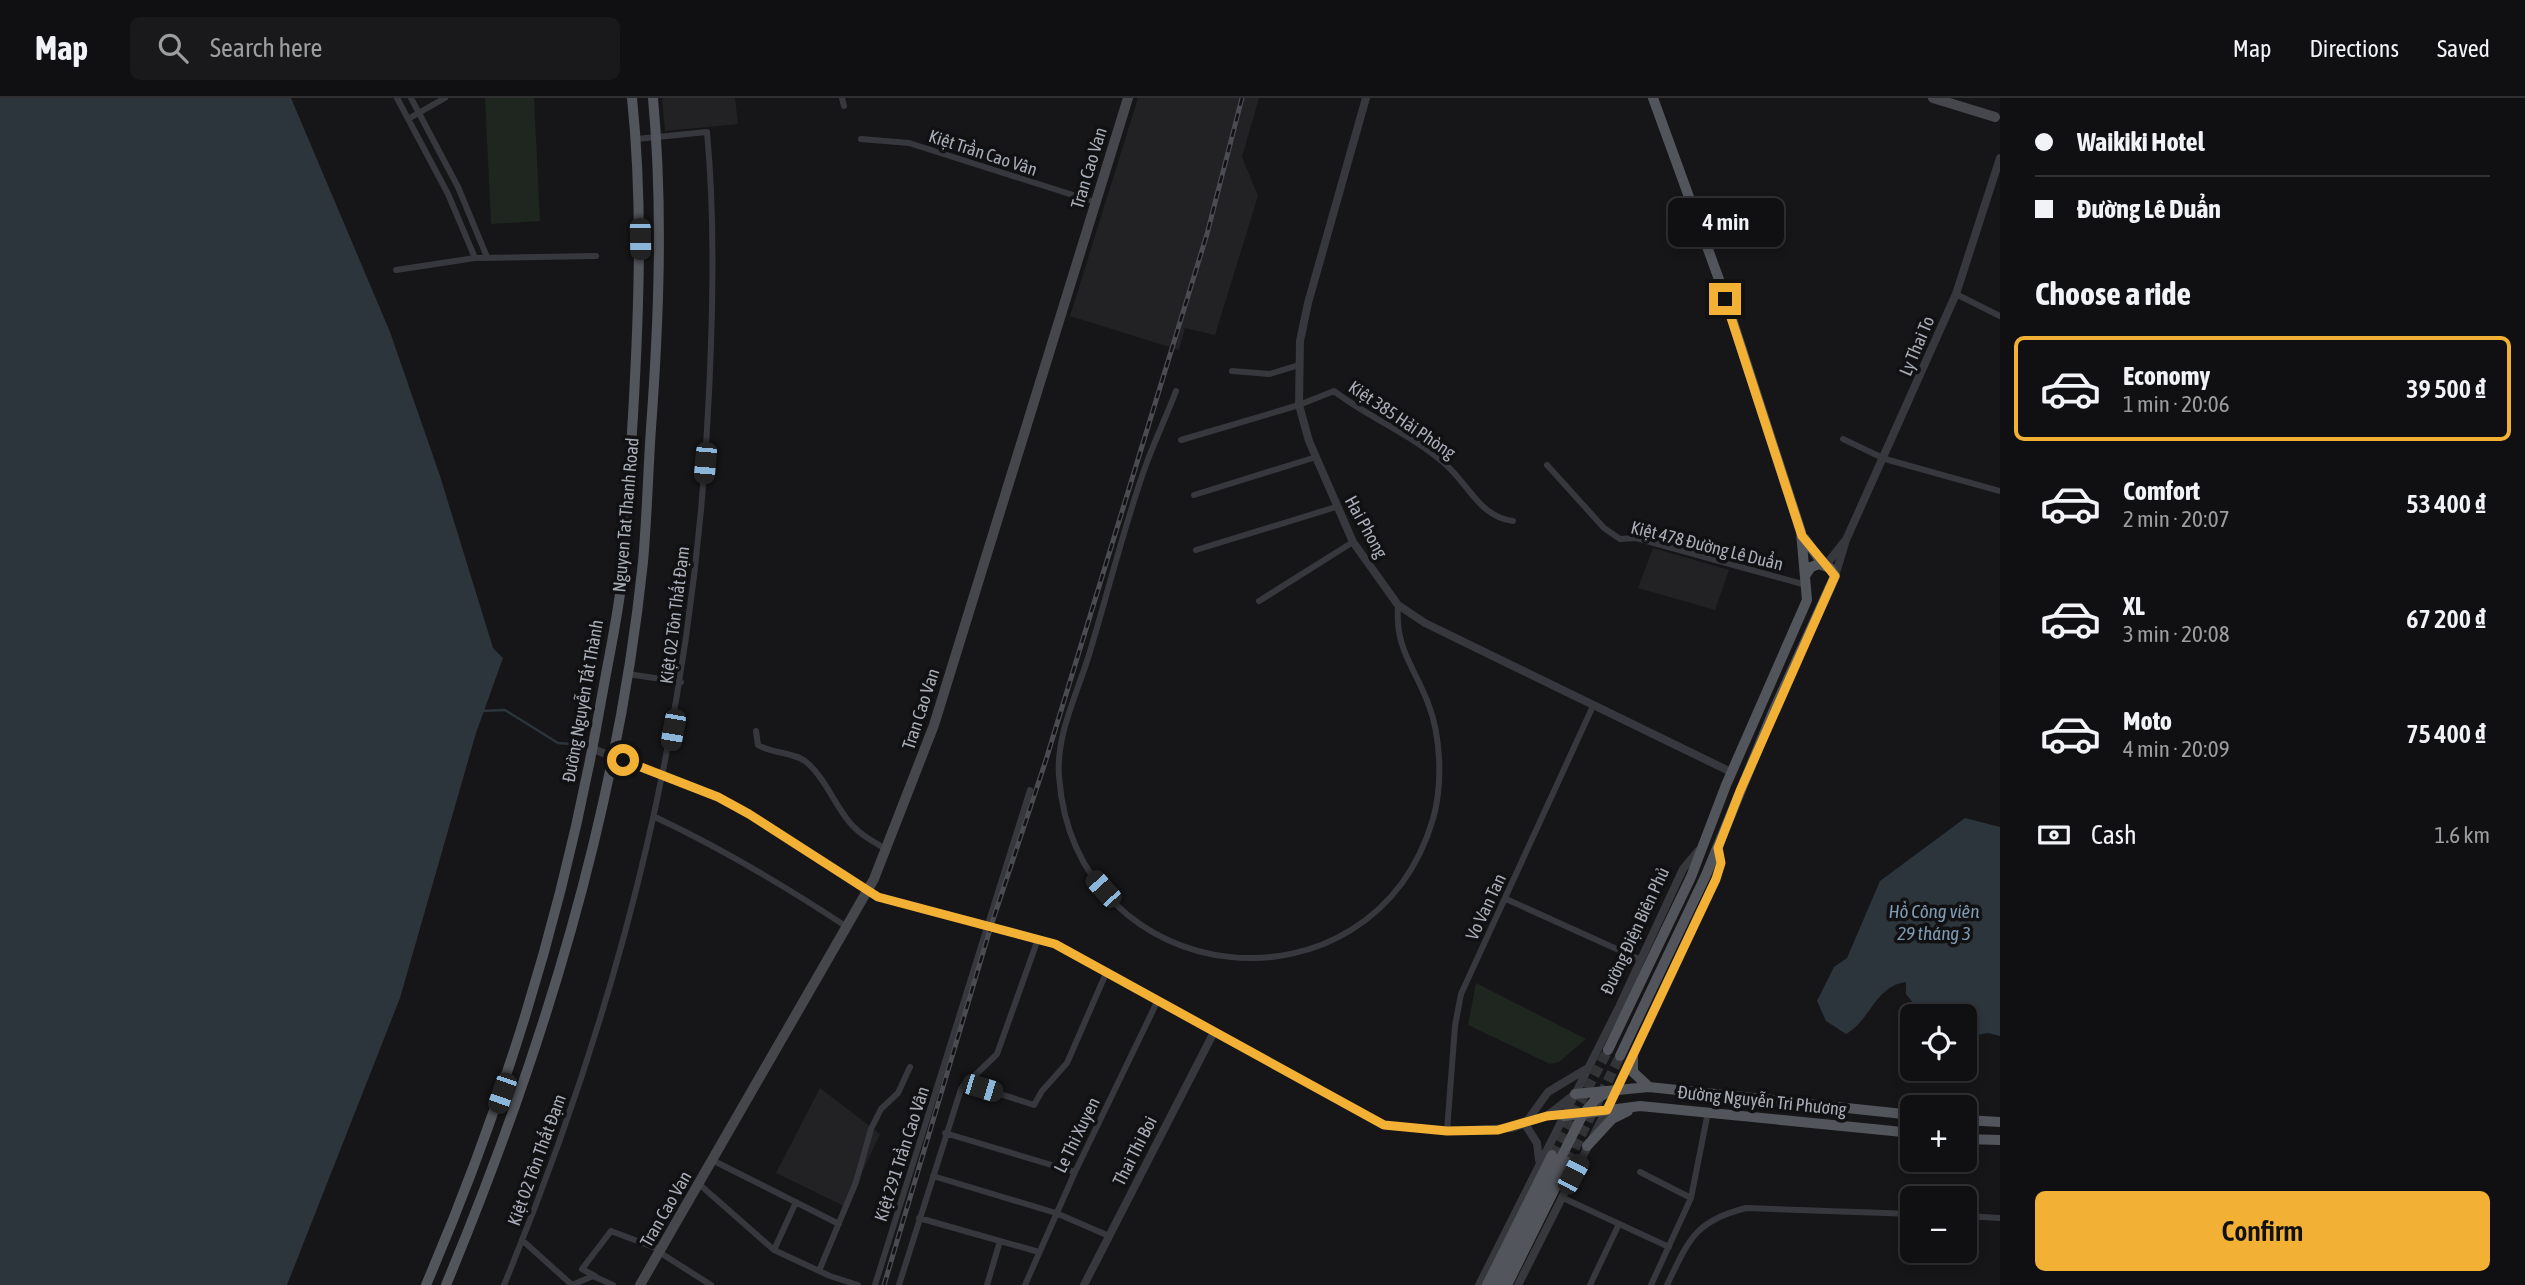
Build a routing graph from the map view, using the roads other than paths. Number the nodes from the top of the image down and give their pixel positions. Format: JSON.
{"nodes":[{"id":1,"x":397,"y":98,"type":"edge"},
{"id":2,"x":411,"y":98,"type":"edge"},
{"id":3,"x":445,"y":98,"type":"edge"},
{"id":4,"x":632,"y":98,"type":"edge"},
{"id":5,"x":653,"y":98,"type":"edge"},
{"id":6,"x":842,"y":98,"type":"edge"},
{"id":7,"x":1128,"y":98,"type":"edge"},
{"id":8,"x":1366,"y":98,"type":"edge"},
{"id":9,"x":1653,"y":98,"type":"edge"},
{"id":10,"x":1933,"y":98,"type":"edge"},
{"id":11,"x":845,"y":106,"type":"dead end"},
{"id":12,"x":419,"y":113,"type":"junction"},
{"id":13,"x":408,"y":119,"type":"junction"},
{"id":14,"x":1998,"y":119,"type":"edge"},
{"id":15,"x":656,"y":136,"type":"junction"},
{"id":16,"x":637,"y":139,"type":"junction"},
{"id":17,"x":861,"y":139,"type":"dead end"},
{"id":18,"x":2000,"y":158,"type":"edge"},
{"id":19,"x":1095,"y":202,"type":"junction"},
{"id":20,"x":596,"y":256,"type":"dead end"},
{"id":21,"x":486,"y":257,"type":"junction"},
{"id":22,"x":475,"y":258,"type":"junction"},
{"id":23,"x":396,"y":270,"type":"dead end"},
{"id":24,"x":1956,"y":294,"type":"junction"},
{"id":25,"x":2000,"y":316,"type":"edge"},
{"id":26,"x":1299,"y":365,"type":"junction"},
{"id":27,"x":1232,"y":372,"type":"dead end"},
{"id":28,"x":1176,"y":391,"type":"dead end"},
{"id":29,"x":1299,"y":405,"type":"junction"},
{"id":30,"x":651,"y":430,"type":"junction"},
{"id":31,"x":632,"y":431,"type":"junction"},
{"id":32,"x":1843,"y":439,"type":"dead end"},
{"id":33,"x":1181,"y":440,"type":"dead end"},
{"id":34,"x":1316,"y":457,"type":"junction"},
{"id":35,"x":1885,"y":459,"type":"junction"},
{"id":36,"x":1547,"y":465,"type":"dead end"},
{"id":37,"x":2000,"y":491,"type":"edge"},
{"id":38,"x":1194,"y":495,"type":"dead end"},
{"id":39,"x":1336,"y":507,"type":"junction"},
{"id":40,"x":1513,"y":521,"type":"dead end"},
{"id":41,"x":1802,"y":536,"type":"junction"},
{"id":42,"x":1846,"y":540,"type":"junction"},
{"id":43,"x":1353,"y":542,"type":"junction"},
{"id":44,"x":1196,"y":550,"type":"dead end"},
{"id":45,"x":1825,"y":565,"type":"junction"},
{"id":46,"x":1835,"y":576,"type":"junction"},
{"id":47,"x":1806,"y":584,"type":"junction"},
{"id":48,"x":1830,"y":589,"type":"junction"},
{"id":49,"x":1259,"y":601,"type":"dead end"},
{"id":50,"x":1398,"y":605,"type":"junction"},
{"id":51,"x":626,"y":674,"type":"junction"},
{"id":52,"x":681,"y":682,"type":"junction"},
{"id":53,"x":1593,"y":706,"type":"junction"},
{"id":54,"x":756,"y":731,"type":"dead end"},
{"id":55,"x":593,"y":749,"type":"junction"},
{"id":56,"x":612,"y":756,"type":"junction"},
{"id":57,"x":1731,"y":772,"type":"junction"},
{"id":58,"x":664,"y":776,"type":"junction"},
{"id":59,"x":1030,"y":790,"type":"dead end"},
{"id":60,"x":655,"y":817,"type":"junction"},
{"id":61,"x":1702,"y":846,"type":"junction"},
{"id":62,"x":1718,"y":848,"type":"junction"},
{"id":63,"x":886,"y":849,"type":"junction"},
{"id":64,"x":868,"y":892,"type":"junction"},
{"id":65,"x":1506,"y":899,"type":"junction"},
{"id":66,"x":987,"y":925,"type":"junction"},
{"id":67,"x":848,"y":928,"type":"junction"},
{"id":68,"x":1038,"y":939,"type":"junction"},
{"id":69,"x":1641,"y":960,"type":"junction"},
{"id":70,"x":1107,"y":970,"type":"junction"},
{"id":71,"x":1158,"y":1000,"type":"junction"},
{"id":72,"x":1214,"y":1032,"type":"junction"},
{"id":73,"x":1608,"y":1050,"type":"tunnel mouth"},
{"id":74,"x":1619,"y":1056,"type":"tunnel mouth"},
{"id":75,"x":514,"y":1057,"type":"junction"},
{"id":76,"x":1633,"y":1057,"type":"junction"},
{"id":77,"x":531,"y":1063,"type":"junction"},
{"id":78,"x":910,"y":1067,"type":"dead end"},
{"id":79,"x":1588,"y":1068,"type":"junction"},
{"id":80,"x":963,"y":1086,"type":"junction"},
{"id":81,"x":1649,"y":1087,"type":"junction"},
{"id":82,"x":1618,"y":1088,"type":"junction"},
{"id":83,"x":1575,"y":1094,"type":"junction"},
{"id":84,"x":1640,"y":1106,"type":"junction"},
{"id":85,"x":1607,"y":1110,"type":"junction"},
{"id":86,"x":1708,"y":1112,"type":"junction"},
{"id":87,"x":1583,"y":1114,"type":"junction"},
{"id":88,"x":1900,"y":1114,"type":"edge"},
{"id":89,"x":1547,"y":1116,"type":"junction"},
{"id":90,"x":1564,"y":1116,"type":"junction"},
{"id":91,"x":1977,"y":1121,"type":"edge"},
{"id":92,"x":2000,"y":1122,"type":"edge"},
{"id":93,"x":1525,"y":1124,"type":"junction"},
{"id":94,"x":1447,"y":1131,"type":"junction"},
{"id":95,"x":1900,"y":1132,"type":"edge"},
{"id":96,"x":945,"y":1133,"type":"junction"},
{"id":97,"x":1977,"y":1139,"type":"edge"},
{"id":98,"x":2000,"y":1140,"type":"edge"},
{"id":99,"x":1587,"y":1146,"type":"junction"},
{"id":100,"x":1552,"y":1156,"type":"tunnel mouth"},
{"id":101,"x":712,"y":1160,"type":"junction"},
{"id":102,"x":1567,"y":1162,"type":"tunnel mouth"},
{"id":103,"x":1537,"y":1170,"type":"junction"},
{"id":104,"x":1075,"y":1172,"type":"junction"},
{"id":105,"x":1640,"y":1172,"type":"dead end"},
{"id":106,"x":933,"y":1177,"type":"junction"},
{"id":107,"x":699,"y":1184,"type":"junction"},
{"id":108,"x":1561,"y":1197,"type":"junction"},
{"id":109,"x":1691,"y":1198,"type":"junction"},
{"id":110,"x":796,"y":1202,"type":"junction"},
{"id":111,"x":1056,"y":1213,"type":"junction"},
{"id":112,"x":1900,"y":1214,"type":"edge"},
{"id":113,"x":1977,"y":1217,"type":"edge"},
{"id":114,"x":919,"y":1218,"type":"junction"},
{"id":115,"x":2000,"y":1218,"type":"edge"},
{"id":116,"x":839,"y":1224,"type":"junction"},
{"id":117,"x":1619,"y":1224,"type":"junction"},
{"id":118,"x":1109,"y":1236,"type":"junction"},
{"id":119,"x":522,"y":1240,"type":"junction"},
{"id":120,"x":1000,"y":1241,"type":"junction"},
{"id":121,"x":1669,"y":1247,"type":"junction"},
{"id":122,"x":774,"y":1250,"type":"junction"},
{"id":123,"x":660,"y":1251,"type":"junction"},
{"id":124,"x":1039,"y":1252,"type":"junction"},
{"id":125,"x":819,"y":1271,"type":"junction"},
{"id":126,"x":595,"y":1276,"type":"junction"},
{"id":127,"x":830,"y":1276,"type":"junction"},
{"id":128,"x":426,"y":1285,"type":"edge"},
{"id":129,"x":446,"y":1285,"type":"edge"},
{"id":130,"x":504,"y":1285,"type":"edge"},
{"id":131,"x":613,"y":1285,"type":"edge"},
{"id":132,"x":640,"y":1285,"type":"edge"},
{"id":133,"x":711,"y":1285,"type":"edge"},
{"id":134,"x":837,"y":1285,"type":"edge"},
{"id":135,"x":858,"y":1285,"type":"edge"},
{"id":136,"x":875,"y":1285,"type":"edge"},
{"id":137,"x":898,"y":1285,"type":"edge"},
{"id":138,"x":987,"y":1285,"type":"edge"},
{"id":139,"x":1025,"y":1285,"type":"edge"},
{"id":140,"x":1084,"y":1285,"type":"edge"},
{"id":141,"x":1479,"y":1285,"type":"edge"},
{"id":142,"x":1487,"y":1285,"type":"edge"},
{"id":143,"x":1497,"y":1285,"type":"edge"},
{"id":144,"x":1507,"y":1285,"type":"edge"},
{"id":145,"x":1518,"y":1285,"type":"edge"},
{"id":146,"x":1590,"y":1285,"type":"edge"},
{"id":147,"x":1651,"y":1285,"type":"edge"},
{"id":148,"x":1667,"y":1285,"type":"edge"}],
"edges":[{"from":1,"to":13,"type":"street"},
{"from":2,"to":12,"type":"street"},
{"from":3,"to":12,"type":"street"},
{"from":4,"to":16,"type":"main road","name":"Đường Nguyễn Tất Thành"},
{"from":5,"to":15,"type":"main road","name":"Nguyen Tat Thanh Road"},
{"from":6,"to":11,"type":"street"},
{"from":7,"to":19,"type":"main road","name":"Tran Cao Van"},
{"from":8,"to":26,"type":"street","name":"Hai Phong"},
{"from":9,"to":41,"type":"main road"},
{"from":10,"to":14,"type":"main road"},
{"from":12,"to":13,"type":"street"},
{"from":12,"to":21,"type":"street"},
{"from":13,"to":22,"type":"street"},
{"from":15,"to":16,"type":"street"},
{"from":15,"to":30,"type":"main road","name":"Nguyen Tat Thanh Road"},
{"from":15,"to":52,"type":"street","name":"Kiệt 02 Tôn Thất Đạm"},
{"from":16,"to":31,"type":"main road","name":"Đường Nguyễn Tất Thành"},
{"from":17,"to":19,"type":"street","name":"Kiệt Trần Cao Vân"},
{"from":18,"to":24,"type":"street","name":"Ly Thai To"},
{"from":19,"to":63,"type":"main road","name":"Tran Cao Van"},
{"from":20,"to":21,"type":"street"},
{"from":21,"to":22,"type":"street"},
{"from":22,"to":23,"type":"street"},
{"from":24,"to":25,"type":"street"},
{"from":24,"to":35,"type":"street","name":"Ly Thai To"},
{"from":26,"to":27,"type":"street"},
{"from":26,"to":29,"type":"street","name":"Hai Phong"},
{"from":28,"to":50,"type":"street"},
{"from":29,"to":33,"type":"street"},
{"from":29,"to":34,"type":"street","name":"Hai Phong"},
{"from":29,"to":40,"type":"street","name":"Kiệt 385 Hải Phòng"},
{"from":30,"to":31,"type":"main road"},
{"from":30,"to":51,"type":"main road","name":"Nguyen Tat Thanh Road"},
{"from":31,"to":55,"type":"main road","name":"Đường Nguyễn Tất Thành"},
{"from":32,"to":35,"type":"street"},
{"from":34,"to":38,"type":"street"},
{"from":34,"to":39,"type":"street","name":"Hai Phong"},
{"from":35,"to":37,"type":"street"},
{"from":35,"to":42,"type":"street","name":"Ly Thai To"},
{"from":36,"to":47,"type":"street","name":"Kiệt 478 Đường Lê Duẩn"},
{"from":39,"to":43,"type":"street","name":"Hai Phong"},
{"from":39,"to":44,"type":"street"},
{"from":41,"to":45,"type":"main road"},
{"from":41,"to":47,"type":"main road","name":"Đường Điện Biên Phủ"},
{"from":42,"to":45,"type":"street"},
{"from":42,"to":46,"type":"street"},
{"from":43,"to":49,"type":"street"},
{"from":43,"to":50,"type":"street","name":"Hai Phong"},
{"from":45,"to":46,"type":"main road"},
{"from":45,"to":47,"type":"main road"},
{"from":46,"to":48,"type":"main road"},
{"from":47,"to":48,"type":"main road"},
{"from":47,"to":57,"type":"main road","name":"Đường Điện Biên Phủ"},
{"from":48,"to":62,"type":"main road"},
{"from":50,"to":53,"type":"street","name":"Hai Phong"},
{"from":51,"to":52,"type":"street"},
{"from":51,"to":56,"type":"main road","name":"Nguyen Tat Thanh Road"},
{"from":52,"to":58,"type":"street","name":"Kiệt 02 Tôn Thất Đạm"},
{"from":53,"to":57,"type":"street","name":"Hai Phong"},
{"from":53,"to":65,"type":"street","name":"Vo Van Tan"},
{"from":54,"to":63,"type":"street"},
{"from":55,"to":56,"type":"street"},
{"from":55,"to":75,"type":"main road","name":"Đường Nguyễn Tất Thành"},
{"from":56,"to":58,"type":"street"},
{"from":56,"to":77,"type":"main road","name":"Nguyen Tat Thanh Road"},
{"from":57,"to":61,"type":"main road","name":"Đường Điện Biên Phủ"},
{"from":58,"to":60,"type":"street","name":"Kiệt 02 Tôn Thất Đạm"},
{"from":58,"to":64,"type":"street"},
{"from":59,"to":66,"type":"street","name":"Kiệt 291 Trần Cao Vân"},
{"from":60,"to":67,"type":"street"},
{"from":60,"to":119,"type":"street","name":"Kiệt 02 Tôn Thất Đạm"},
{"from":61,"to":69,"type":"street","name":"Đường Điện Biên Phủ"},
{"from":61,"to":73,"type":"main road"},
{"from":62,"to":74,"type":"main road"},
{"from":62,"to":76,"type":"street"},
{"from":63,"to":64,"type":"main road","name":"Tran Cao Van"},
{"from":64,"to":66,"type":"street"},
{"from":64,"to":67,"type":"main road","name":"Tran Cao Van"},
{"from":65,"to":69,"type":"street"},
{"from":65,"to":94,"type":"street","name":"Vo Van Tan"},
{"from":66,"to":68,"type":"street"},
{"from":66,"to":136,"type":"street","name":"Kiệt 291 Trần Cao Vân"},
{"from":67,"to":101,"type":"main road","name":"Tran Cao Van"},
{"from":68,"to":70,"type":"street"},
{"from":68,"to":80,"type":"street"},
{"from":69,"to":79,"type":"street","name":"Đường Điện Biên Phủ"},
{"from":70,"to":71,"type":"street"},
{"from":70,"to":80,"type":"street"},
{"from":71,"to":72,"type":"street"},
{"from":71,"to":104,"type":"street","name":"Le Thi Xuyen"},
{"from":72,"to":94,"type":"street"},
{"from":72,"to":118,"type":"street","name":"Thai Thi Boi"},
{"from":75,"to":77,"type":"main road"},
{"from":75,"to":128,"type":"main road","name":"Đường Nguyễn Tất Thành"},
{"from":76,"to":81,"type":"main road"},
{"from":76,"to":82,"type":"street"},
{"from":77,"to":129,"type":"main road","name":"Nguyen Tat Thanh Road"},
{"from":78,"to":116,"type":"street"},
{"from":79,"to":83,"type":"street","name":"Đường Điện Biên Phủ"},
{"from":79,"to":93,"type":"street"},
{"from":80,"to":96,"type":"street"},
{"from":81,"to":82,"type":"main road","name":"Đường Nguyễn Tri Phương"},
{"from":81,"to":88,"type":"main road","name":"Đường Nguyễn Tri Phương"},
{"from":82,"to":83,"type":"main road","name":"Đường Nguyễn Tri Phương"},
{"from":82,"to":85,"type":"street"},
{"from":82,"to":87,"type":"main road"},
{"from":83,"to":89,"type":"street"},
{"from":83,"to":90,"type":"street","name":"Đường Điện Biên Phủ"},
{"from":84,"to":85,"type":"main road","name":"Đường Nguyễn Tri Phương"},
{"from":84,"to":86,"type":"main road","name":"Đường Nguyễn Tri Phương"},
{"from":84,"to":99,"type":"main road"},
{"from":85,"to":87,"type":"main road","name":"Đường Nguyễn Tri Phương"},
{"from":85,"to":99,"type":"street"},
{"from":86,"to":95,"type":"main road","name":"Đường Nguyễn Tri Phương"},
{"from":86,"to":109,"type":"street"},
{"from":87,"to":90,"type":"main road","name":"Đường Nguyễn Tri Phương"},
{"from":87,"to":143,"type":"main road"},
{"from":89,"to":90,"type":"street"},
{"from":89,"to":93,"type":"street"},
{"from":90,"to":103,"type":"street","name":"Đường Điện Biên Phủ"},
{"from":91,"to":92,"type":"main road"},
{"from":93,"to":94,"type":"street"},
{"from":93,"to":103,"type":"street"},
{"from":96,"to":104,"type":"street"},
{"from":96,"to":106,"type":"street"},
{"from":97,"to":98,"type":"main road"},
{"from":99,"to":108,"type":"street"},
{"from":100,"to":142,"type":"main road"},
{"from":101,"to":107,"type":"main road","name":"Tran Cao Van"},
{"from":101,"to":110,"type":"street"},
{"from":102,"to":144,"type":"main road"},
{"from":103,"to":141,"type":"street","name":"Đường Điện Biên Phủ"},
{"from":104,"to":111,"type":"street","name":"Le Thi Xuyen"},
{"from":105,"to":109,"type":"street"},
{"from":106,"to":111,"type":"street"},
{"from":106,"to":114,"type":"street"},
{"from":107,"to":122,"type":"street"},
{"from":107,"to":123,"type":"main road","name":"Tran Cao Van"},
{"from":108,"to":117,"type":"street"},
{"from":108,"to":145,"type":"street"},
{"from":109,"to":121,"type":"street"},
{"from":110,"to":116,"type":"street"},
{"from":110,"to":122,"type":"street"},
{"from":111,"to":118,"type":"street"},
{"from":111,"to":124,"type":"street","name":"Le Thi Xuyen"},
{"from":112,"to":148,"type":"street"},
{"from":113,"to":115,"type":"street"},
{"from":114,"to":120,"type":"street"},
{"from":114,"to":137,"type":"street"},
{"from":116,"to":125,"type":"street"},
{"from":117,"to":121,"type":"street"},
{"from":117,"to":146,"type":"street"},
{"from":118,"to":140,"type":"street","name":"Thai Thi Boi"},
{"from":119,"to":126,"type":"street"},
{"from":119,"to":130,"type":"street","name":"Kiệt 02 Tôn Thất Đạm"},
{"from":120,"to":124,"type":"street"},
{"from":120,"to":138,"type":"street"},
{"from":121,"to":147,"type":"street"},
{"from":122,"to":125,"type":"street"},
{"from":123,"to":126,"type":"street"},
{"from":123,"to":132,"type":"main road","name":"Tran Cao Van"},
{"from":123,"to":133,"type":"street"},
{"from":124,"to":139,"type":"street","name":"Le Thi Xuyen"},
{"from":125,"to":127,"type":"street"},
{"from":126,"to":131,"type":"street"},
{"from":127,"to":134,"type":"street"},
{"from":127,"to":135,"type":"street"}]}
